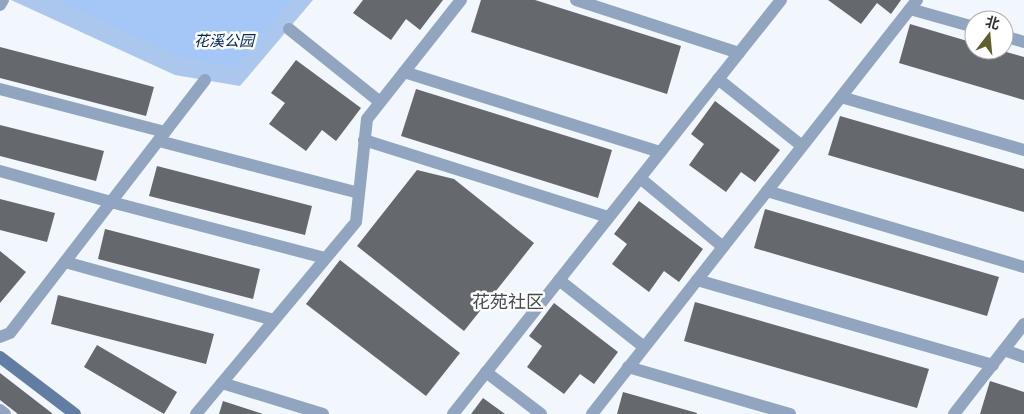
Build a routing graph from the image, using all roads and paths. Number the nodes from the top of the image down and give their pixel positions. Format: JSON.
{"nodes":[{"id":1,"x":3,"y":0,"type":"edge"},
{"id":2,"x":461,"y":0,"type":"edge"},
{"id":3,"x":576,"y":0,"type":"edge"},
{"id":4,"x":781,"y":0,"type":"edge"},
{"id":5,"x":913,"y":4,"type":"edge"},
{"id":6,"x":0,"y":5,"type":"edge"},
{"id":7,"x":964,"y":23,"type":"edge"},
{"id":8,"x":289,"y":28,"type":"dead end"},
{"id":9,"x":739,"y":53,"type":"junction"},
{"id":10,"x":404,"y":72,"type":"junction"},
{"id":11,"x":718,"y":79,"type":"junction"},
{"id":12,"x":205,"y":80,"type":"dead end"},
{"id":13,"x":0,"y":90,"type":"edge"},
{"id":14,"x":841,"y":96,"type":"junction"},
{"id":15,"x":380,"y":102,"type":"junction"},
{"id":16,"x":162,"y":136,"type":"junction"},
{"id":17,"x":364,"y":140,"type":"junction"},
{"id":18,"x":802,"y":146,"type":"junction"},
{"id":19,"x":1024,"y":150,"type":"edge"},
{"id":20,"x":660,"y":152,"type":"junction"},
{"id":21,"x":0,"y":171,"type":"edge"},
{"id":22,"x":640,"y":178,"type":"junction"},
{"id":23,"x":767,"y":191,"type":"junction"},
{"id":24,"x":359,"y":192,"type":"junction"},
{"id":25,"x":111,"y":202,"type":"junction"},
{"id":26,"x":608,"y":217,"type":"junction"},
{"id":27,"x":723,"y":247,"type":"junction"},
{"id":28,"x":326,"y":258,"type":"junction"},
{"id":29,"x":65,"y":262,"type":"junction"},
{"id":30,"x":1024,"y":267,"type":"edge"},
{"id":31,"x":559,"y":280,"type":"junction"},
{"id":32,"x":697,"y":280,"type":"junction"},
{"id":33,"x":274,"y":320,"type":"junction"},
{"id":34,"x":1024,"y":324,"type":"edge"},
{"id":35,"x":0,"y":337,"type":"edge"},
{"id":36,"x":644,"y":347,"type":"junction"},
{"id":37,"x":1004,"y":350,"type":"junction"},
{"id":38,"x":0,"y":357,"type":"edge"},
{"id":39,"x":1024,"y":357,"type":"edge"},
{"id":40,"x":993,"y":364,"type":"junction"},
{"id":41,"x":628,"y":367,"type":"junction"},
{"id":42,"x":486,"y":372,"type":"junction"},
{"id":43,"x":222,"y":382,"type":"junction"},
{"id":44,"x":0,"y":410,"type":"edge"},
{"id":45,"x":5,"y":414,"type":"edge"},
{"id":46,"x":75,"y":414,"type":"edge"},
{"id":47,"x":196,"y":414,"type":"edge"},
{"id":48,"x":323,"y":414,"type":"edge"},
{"id":49,"x":453,"y":414,"type":"edge"},
{"id":50,"x":541,"y":414,"type":"edge"},
{"id":51,"x":592,"y":414,"type":"edge"},
{"id":52,"x":790,"y":414,"type":"edge"},
{"id":53,"x":954,"y":414,"type":"edge"}],
"edges":[{"from":1,"to":6,"type":"street"},
{"from":2,"to":10,"type":"street"},
{"from":3,"to":9,"type":"street"},
{"from":4,"to":9,"type":"street"},
{"from":5,"to":7,"type":"street"},
{"from":5,"to":14,"type":"street"},
{"from":8,"to":15,"type":"street"},
{"from":9,"to":11,"type":"street"},
{"from":10,"to":15,"type":"street"},
{"from":10,"to":20,"type":"street"},
{"from":11,"to":18,"type":"street"},
{"from":11,"to":20,"type":"street"},
{"from":12,"to":16,"type":"street"},
{"from":13,"to":16,"type":"street"},
{"from":14,"to":18,"type":"street"},
{"from":14,"to":19,"type":"street"},
{"from":15,"to":17,"type":"street"},
{"from":16,"to":24,"type":"street"},
{"from":16,"to":25,"type":"street"},
{"from":17,"to":24,"type":"street"},
{"from":17,"to":26,"type":"street"},
{"from":18,"to":23,"type":"street"},
{"from":20,"to":22,"type":"street"},
{"from":21,"to":25,"type":"street"},
{"from":22,"to":26,"type":"street"},
{"from":22,"to":27,"type":"street"},
{"from":23,"to":27,"type":"street"},
{"from":23,"to":30,"type":"street"},
{"from":24,"to":28,"type":"street"},
{"from":25,"to":28,"type":"street"},
{"from":25,"to":29,"type":"street"},
{"from":26,"to":31,"type":"street"},
{"from":27,"to":32,"type":"street"},
{"from":28,"to":33,"type":"street"},
{"from":29,"to":33,"type":"street"},
{"from":29,"to":35,"type":"street"},
{"from":31,"to":36,"type":"street"},
{"from":31,"to":42,"type":"street"},
{"from":32,"to":36,"type":"street"},
{"from":32,"to":40,"type":"street"},
{"from":33,"to":43,"type":"street"},
{"from":34,"to":37,"type":"street"},
{"from":36,"to":41,"type":"street"},
{"from":37,"to":39,"type":"street"},
{"from":37,"to":40,"type":"street"},
{"from":38,"to":46,"type":"street"},
{"from":40,"to":53,"type":"street"},
{"from":41,"to":51,"type":"street"},
{"from":41,"to":52,"type":"street"},
{"from":42,"to":49,"type":"street"},
{"from":42,"to":50,"type":"street"},
{"from":43,"to":47,"type":"street"},
{"from":43,"to":48,"type":"street"},
{"from":44,"to":45,"type":"street"}]}
